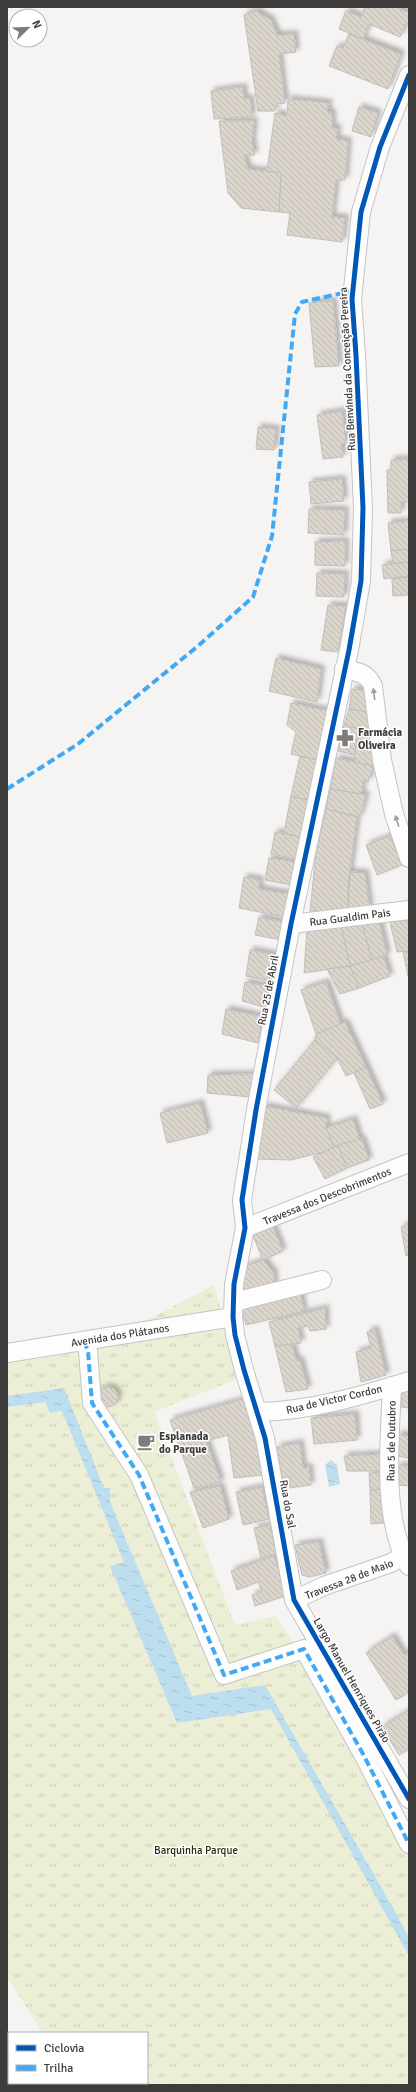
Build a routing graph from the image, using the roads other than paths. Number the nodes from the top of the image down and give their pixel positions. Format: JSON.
{"nodes":[{"id":1,"x":409,"y":75,"type":"edge"},
{"id":2,"x":344,"y":669,"type":"junction"},
{"id":3,"x":409,"y":858,"type":"edge"},
{"id":4,"x":409,"y":910,"type":"edge"},
{"id":5,"x":291,"y":924,"type":"junction"},
{"id":6,"x":409,"y":1163,"type":"edge"},
{"id":7,"x":245,"y":1228,"type":"junction"},
{"id":8,"x":322,"y":1280,"type":"dead end"},
{"id":9,"x":234,"y":1310,"type":"junction"},
{"id":10,"x":84,"y":1341,"type":"junction"},
{"id":11,"x":7,"y":1353,"type":"edge"},
{"id":12,"x":409,"y":1381,"type":"edge"},
{"id":13,"x":392,"y":1386,"type":"junction"},
{"id":14,"x":258,"y":1412,"type":"junction"},
{"id":15,"x":406,"y":1561,"type":"edge"},
{"id":16,"x":294,"y":1600,"type":"junction"},
{"id":17,"x":409,"y":1799,"type":"edge"},
{"id":18,"x":409,"y":1844,"type":"edge"}],
"edges":[{"from":1,"to":2,"type":"street","name":"Rua Benvinda da Conceição Pereira"},
{"from":3,"to":2,"type":"street","one_way":true},
{"from":2,"to":5,"type":"street","name":"Rua 25 de Abril"},
{"from":4,"to":5,"type":"street","name":"Rua Gualdim Pais"},
{"from":5,"to":7,"type":"street","name":"Rua 25 de Abril"},
{"from":6,"to":7,"type":"street","name":"Travessa dos Descobrimentos"},
{"from":7,"to":9,"type":"street","name":"Rua 25 de Abril"},
{"from":8,"to":9,"type":"street","name":"Avenida dos Plátanos"},
{"from":9,"to":10,"type":"street","name":"Avenida dos Plátanos"},
{"from":9,"to":14,"type":"street","name":"Rua do Sal"},
{"from":10,"to":11,"type":"street","name":"Avenida dos Plátanos"},
{"from":10,"to":18,"type":"street"},
{"from":12,"to":13,"type":"street","name":"Rua de Victor Cordon"},
{"from":13,"to":14,"type":"street","name":"Rua de Victor Cordon"},
{"from":13,"to":15,"type":"street","name":"Rua 5 de Outubro"},
{"from":14,"to":16,"type":"street","name":"Rua do Sal"},
{"from":15,"to":16,"type":"street","name":"Travessa 28 de Maio"},
{"from":16,"to":17,"type":"street","name":"Largo Manuel Henriques Pirão"}]}
